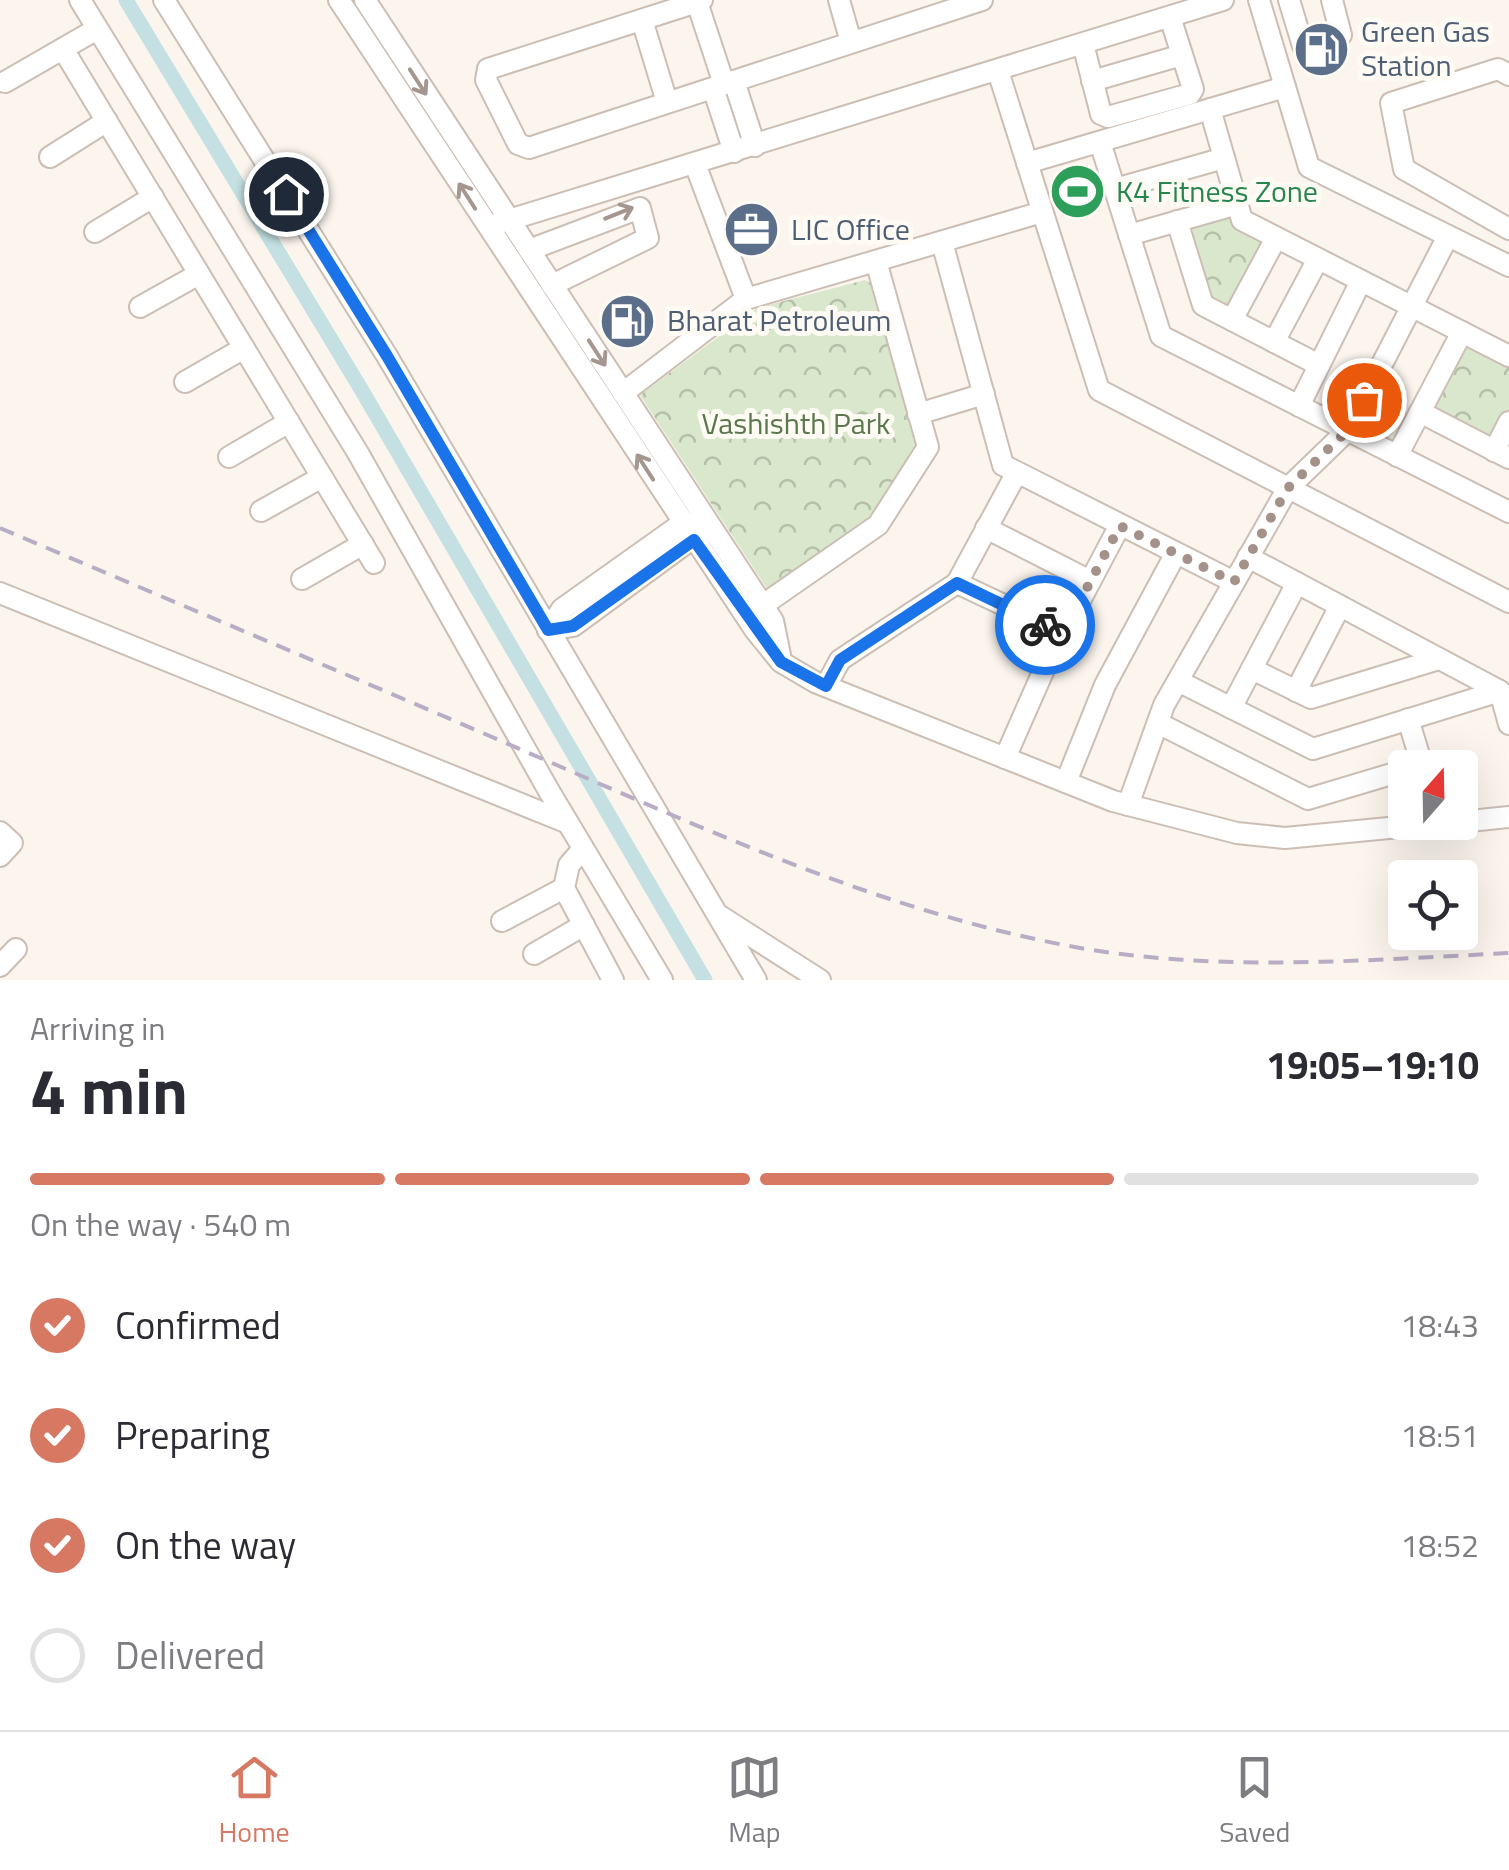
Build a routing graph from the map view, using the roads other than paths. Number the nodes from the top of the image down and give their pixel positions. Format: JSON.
{"nodes":[{"id":1,"x":80,"y":0,"type":"edge"},
{"id":2,"x":164,"y":0,"type":"edge"},
{"id":3,"x":339,"y":0,"type":"edge"},
{"id":4,"x":365,"y":0,"type":"edge"},
{"id":5,"x":839,"y":0,"type":"edge"},
{"id":6,"x":982,"y":0,"type":"edge"},
{"id":7,"x":1223,"y":0,"type":"edge"},
{"id":8,"x":1259,"y":0,"type":"edge"},
{"id":9,"x":1289,"y":0,"type":"edge"},
{"id":10,"x":1332,"y":0,"type":"edge"},
{"id":11,"x":699,"y":1,"type":"edge"},
{"id":12,"x":1170,"y":17,"type":"junction"},
{"id":13,"x":642,"y":20,"type":"junction"},
{"id":14,"x":98,"y":28,"type":"junction"},
{"id":15,"x":851,"y":42,"type":"junction"},
{"id":16,"x":1083,"y":44,"type":"junction"},
{"id":17,"x":63,"y":48,"type":"junction"},
{"id":18,"x":1182,"y":55,"type":"junction"},
{"id":19,"x":998,"y":71,"type":"junction"},
{"id":20,"x":1509,"y":75,"type":"edge"},
{"id":21,"x":1092,"y":81,"type":"junction"},
{"id":22,"x":5,"y":82,"type":"dead end"},
{"id":23,"x":724,"y":84,"type":"junction"},
{"id":24,"x":1285,"y":87,"type":"junction"},
{"id":25,"x":667,"y":102,"type":"junction"},
{"id":26,"x":1210,"y":109,"type":"junction"},
{"id":27,"x":107,"y":122,"type":"junction"},
{"id":28,"x":1100,"y":142,"type":"junction"},
{"id":29,"x":745,"y":149,"type":"junction"},
{"id":30,"x":50,"y":157,"type":"dead end"},
{"id":31,"x":1224,"y":158,"type":"junction"},
{"id":32,"x":1027,"y":163,"type":"junction"},
{"id":33,"x":694,"y":164,"type":"junction"},
{"id":34,"x":1115,"y":189,"type":"junction"},
{"id":35,"x":152,"y":197,"type":"junction"},
{"id":36,"x":1238,"y":204,"type":"junction"},
{"id":37,"x":1042,"y":212,"type":"junction"},
{"id":38,"x":509,"y":220,"type":"junction"},
{"id":39,"x":1177,"y":221,"type":"junction"},
{"id":40,"x":488,"y":227,"type":"junction"},
{"id":41,"x":1509,"y":229,"type":"edge"},
{"id":42,"x":95,"y":232,"type":"dead end"},
{"id":43,"x":1129,"y":235,"type":"junction"},
{"id":44,"x":1448,"y":236,"type":"junction"},
{"id":45,"x":1276,"y":238,"type":"junction"},
{"id":46,"x":942,"y":242,"type":"junction"},
{"id":47,"x":529,"y":250,"type":"junction"},
{"id":48,"x":1318,"y":259,"type":"junction"},
{"id":49,"x":876,"y":261,"type":"junction"},
{"id":50,"x":1509,"y":266,"type":"edge"},
{"id":51,"x":199,"y":274,"type":"junction"},
{"id":52,"x":1361,"y":280,"type":"junction"},
{"id":53,"x":552,"y":285,"type":"junction"},
{"id":54,"x":746,"y":299,"type":"junction"},
{"id":55,"x":1412,"y":306,"type":"junction"},
{"id":56,"x":140,"y":307,"type":"dead end"},
{"id":57,"x":1232,"y":320,"type":"junction"},
{"id":58,"x":1462,"y":332,"type":"junction"},
{"id":59,"x":1274,"y":342,"type":"junction"},
{"id":60,"x":244,"y":348,"type":"junction"},
{"id":61,"x":1509,"y":356,"type":"edge"},
{"id":62,"x":1319,"y":365,"type":"junction"},
{"id":63,"x":184,"y":382,"type":"dead end"},
{"id":64,"x":624,"y":393,"type":"junction"},
{"id":65,"x":984,"y":394,"type":"junction"},
{"id":66,"x":1299,"y":406,"type":"junction"},
{"id":67,"x":1420,"y":412,"type":"junction"},
{"id":68,"x":918,"y":414,"type":"junction"},
{"id":69,"x":289,"y":422,"type":"junction"},
{"id":70,"x":1509,"y":422,"type":"edge"},
{"id":71,"x":1348,"y":430,"type":"junction"},
{"id":72,"x":1502,"y":454,"type":"edge"},
{"id":73,"x":1398,"y":456,"type":"junction"},
{"id":74,"x":229,"y":457,"type":"dead end"},
{"id":75,"x":1016,"y":474,"type":"junction"},
{"id":76,"x":322,"y":476,"type":"junction"},
{"id":77,"x":1288,"y":488,"type":"junction"},
{"id":78,"x":262,"y":511,"type":"dead end"},
{"id":79,"x":1509,"y":512,"type":"edge"},
{"id":80,"x":708,"y":522,"type":"junction"},
{"id":81,"x":1120,"y":526,"type":"junction"},
{"id":82,"x":986,"y":528,"type":"junction"},
{"id":83,"x":688,"y":532,"type":"junction"},
{"id":84,"x":363,"y":544,"type":"junction"},
{"id":85,"x":1176,"y":553,"type":"junction"},
{"id":86,"x":1248,"y":558,"type":"junction"},
{"id":87,"x":374,"y":563,"type":"dead end"},
{"id":88,"x":302,"y":579,"type":"dead end"},
{"id":89,"x":1090,"y":581,"type":"junction"},
{"id":90,"x":1234,"y":582,"type":"junction"},
{"id":91,"x":957,"y":583,"type":"junction"},
{"id":92,"x":1297,"y":583,"type":"junction"},
{"id":93,"x":0,"y":593,"type":"edge"},
{"id":94,"x":1509,"y":602,"type":"edge"},
{"id":95,"x":762,"y":605,"type":"junction"},
{"id":96,"x":1340,"y":606,"type":"junction"},
{"id":97,"x":548,"y":630,"type":"junction"},
{"id":98,"x":1063,"y":633,"type":"junction"},
{"id":99,"x":1439,"y":659,"type":"junction"},
{"id":100,"x":781,"y":662,"type":"junction"},
{"id":101,"x":1252,"y":669,"type":"junction"},
{"id":102,"x":1178,"y":681,"type":"junction"},
{"id":103,"x":826,"y":686,"type":"junction"},
{"id":104,"x":1296,"y":691,"type":"junction"},
{"id":105,"x":1500,"y":691,"type":"junction"},
{"id":106,"x":1231,"y":708,"type":"junction"},
{"id":107,"x":1408,"y":720,"type":"junction"},
{"id":108,"x":1158,"y":723,"type":"junction"},
{"id":109,"x":1509,"y":724,"type":"edge"},
{"id":110,"x":1413,"y":750,"type":"edge"},
{"id":111,"x":1005,"y":758,"type":"junction"},
{"id":112,"x":1388,"y":776,"type":"edge"},
{"id":113,"x":1066,"y":782,"type":"junction"},
{"id":114,"x":1128,"y":805,"type":"junction"},
{"id":115,"x":1509,"y":817,"type":"edge"},
{"id":116,"x":1478,"y":820,"type":"edge"},
{"id":117,"x":568,"y":824,"type":"junction"},
{"id":118,"x":1388,"y":828,"type":"edge"},
{"id":119,"x":0,"y":832,"type":"edge"},
{"id":120,"x":583,"y":849,"type":"junction"},
{"id":121,"x":0,"y":856,"type":"edge"},
{"id":122,"x":564,"y":888,"type":"junction"},
{"id":123,"x":717,"y":914,"type":"junction"},
{"id":124,"x":502,"y":920,"type":"dead end"},
{"id":125,"x":584,"y":925,"type":"junction"},
{"id":126,"x":16,"y":949,"type":"dead end"},
{"id":127,"x":534,"y":954,"type":"dead end"},
{"id":128,"x":0,"y":966,"type":"edge"},
{"id":129,"x":613,"y":980,"type":"edge"},
{"id":130,"x":662,"y":980,"type":"edge"},
{"id":131,"x":756,"y":980,"type":"edge"},
{"id":132,"x":820,"y":980,"type":"edge"}],
"edges":[{"from":1,"to":14,"type":"street"},
{"from":2,"to":97,"type":"street"},
{"from":40,"to":3,"type":"street","one_way":true},
{"from":4,"to":38,"type":"street","one_way":true},
{"from":5,"to":15,"type":"street"},
{"from":6,"to":15,"type":"street"},
{"from":7,"to":12,"type":"street"},
{"from":8,"to":24,"type":"street"},
{"from":9,"to":10,"type":"street"},
{"from":11,"to":13,"type":"street"},
{"from":11,"to":23,"type":"street"},
{"from":12,"to":16,"type":"street"},
{"from":12,"to":18,"type":"street"},
{"from":13,"to":25,"type":"street"},
{"from":13,"to":25,"type":"street"},
{"from":14,"to":17,"type":"street"},
{"from":14,"to":117,"type":"street"},
{"from":15,"to":23,"type":"street"},
{"from":16,"to":19,"type":"street"},
{"from":16,"to":21,"type":"street"},
{"from":17,"to":22,"type":"street"},
{"from":17,"to":27,"type":"street"},
{"from":18,"to":21,"type":"street"},
{"from":18,"to":21,"type":"street"},
{"from":19,"to":29,"type":"street"},
{"from":19,"to":32,"type":"street"},
{"from":20,"to":41,"type":"street"},
{"from":23,"to":25,"type":"street"},
{"from":23,"to":29,"type":"street"},
{"from":24,"to":26,"type":"street"},
{"from":24,"to":44,"type":"street"},
{"from":26,"to":28,"type":"street"},
{"from":26,"to":31,"type":"street"},
{"from":27,"to":30,"type":"street"},
{"from":27,"to":35,"type":"street"},
{"from":28,"to":32,"type":"street"},
{"from":28,"to":34,"type":"street"},
{"from":29,"to":33,"type":"street"},
{"from":31,"to":34,"type":"street"},
{"from":31,"to":36,"type":"street"},
{"from":32,"to":37,"type":"street"},
{"from":33,"to":38,"type":"street"},
{"from":33,"to":54,"type":"street"},
{"from":34,"to":43,"type":"street"},
{"from":35,"to":42,"type":"street"},
{"from":35,"to":51,"type":"street"},
{"from":36,"to":39,"type":"street"},
{"from":36,"to":45,"type":"street"},
{"from":37,"to":46,"type":"street"},
{"from":37,"to":77,"type":"street"},
{"from":38,"to":40,"type":"street"},
{"from":38,"to":47,"type":"street"},
{"from":39,"to":43,"type":"street"},
{"from":39,"to":57,"type":"street"},
{"from":83,"to":40,"type":"street","one_way":true},
{"from":43,"to":66,"type":"street"},
{"from":44,"to":50,"type":"street"},
{"from":44,"to":55,"type":"street"},
{"from":45,"to":48,"type":"street"},
{"from":45,"to":57,"type":"street"},
{"from":46,"to":49,"type":"street"},
{"from":46,"to":65,"type":"street"},
{"from":47,"to":53,"type":"street"},
{"from":47,"to":53,"type":"street","one_way":true},
{"from":48,"to":52,"type":"street"},
{"from":48,"to":59,"type":"street"},
{"from":49,"to":54,"type":"street"},
{"from":49,"to":68,"type":"street"},
{"from":51,"to":56,"type":"street"},
{"from":51,"to":60,"type":"street"},
{"from":52,"to":55,"type":"street"},
{"from":52,"to":62,"type":"street"},
{"from":53,"to":64,"type":"street","one_way":true},
{"from":54,"to":64,"type":"street"},
{"from":55,"to":58,"type":"street"},
{"from":55,"to":71,"type":"street"},
{"from":57,"to":59,"type":"street"},
{"from":58,"to":61,"type":"street"},
{"from":58,"to":67,"type":"street"},
{"from":59,"to":62,"type":"street"},
{"from":60,"to":63,"type":"street"},
{"from":60,"to":69,"type":"street"},
{"from":62,"to":66,"type":"street"},
{"from":64,"to":80,"type":"street"},
{"from":65,"to":68,"type":"street"},
{"from":65,"to":75,"type":"street"},
{"from":66,"to":71,"type":"street"},
{"from":67,"to":72,"type":"street"},
{"from":67,"to":73,"type":"street"},
{"from":68,"to":95,"type":"street"},
{"from":69,"to":74,"type":"street"},
{"from":69,"to":76,"type":"street"},
{"from":70,"to":72,"type":"street"},
{"from":71,"to":73,"type":"street"},
{"from":71,"to":77,"type":"street"},
{"from":73,"to":79,"type":"street"},
{"from":75,"to":81,"type":"street"},
{"from":75,"to":82,"type":"street"},
{"from":76,"to":78,"type":"street"},
{"from":76,"to":84,"type":"street"},
{"from":77,"to":86,"type":"street"},
{"from":77,"to":94,"type":"street"},
{"from":80,"to":83,"type":"street"},
{"from":80,"to":95,"type":"street"},
{"from":81,"to":85,"type":"street"},
{"from":81,"to":89,"type":"street"},
{"from":82,"to":89,"type":"street"},
{"from":82,"to":91,"type":"street"},
{"from":83,"to":97,"type":"street"},
{"from":83,"to":100,"type":"street"},
{"from":84,"to":87,"type":"street"},
{"from":84,"to":88,"type":"street"},
{"from":85,"to":90,"type":"street"},
{"from":85,"to":113,"type":"street"},
{"from":86,"to":90,"type":"street"},
{"from":86,"to":92,"type":"street"},
{"from":89,"to":98,"type":"street"},
{"from":90,"to":102,"type":"street"},
{"from":91,"to":98,"type":"street"},
{"from":91,"to":103,"type":"street"},
{"from":92,"to":96,"type":"street"},
{"from":92,"to":101,"type":"street"},
{"from":93,"to":117,"type":"street"},
{"from":95,"to":100,"type":"street"},
{"from":96,"to":99,"type":"street"},
{"from":96,"to":104,"type":"street"},
{"from":97,"to":123,"type":"street"},
{"from":98,"to":111,"type":"street"},
{"from":99,"to":104,"type":"street"},
{"from":99,"to":105,"type":"street"},
{"from":100,"to":103,"type":"street"},
{"from":101,"to":104,"type":"street"},
{"from":101,"to":106,"type":"street"},
{"from":102,"to":106,"type":"street"},
{"from":102,"to":108,"type":"street"},
{"from":103,"to":111,"type":"street"},
{"from":105,"to":107,"type":"street"},
{"from":105,"to":109,"type":"street"},
{"from":106,"to":107,"type":"street"},
{"from":107,"to":110,"type":"street"},
{"from":108,"to":112,"type":"street"},
{"from":108,"to":114,"type":"street"},
{"from":111,"to":113,"type":"street"},
{"from":113,"to":114,"type":"street"},
{"from":114,"to":118,"type":"street"},
{"from":115,"to":116,"type":"street"},
{"from":117,"to":120,"type":"street"},
{"from":119,"to":121,"type":"street"},
{"from":120,"to":122,"type":"street"},
{"from":120,"to":130,"type":"street"},
{"from":122,"to":124,"type":"street"},
{"from":122,"to":125,"type":"street"},
{"from":123,"to":131,"type":"street"},
{"from":123,"to":132,"type":"street"},
{"from":125,"to":127,"type":"street"},
{"from":125,"to":129,"type":"street"},
{"from":126,"to":128,"type":"street"}]}
